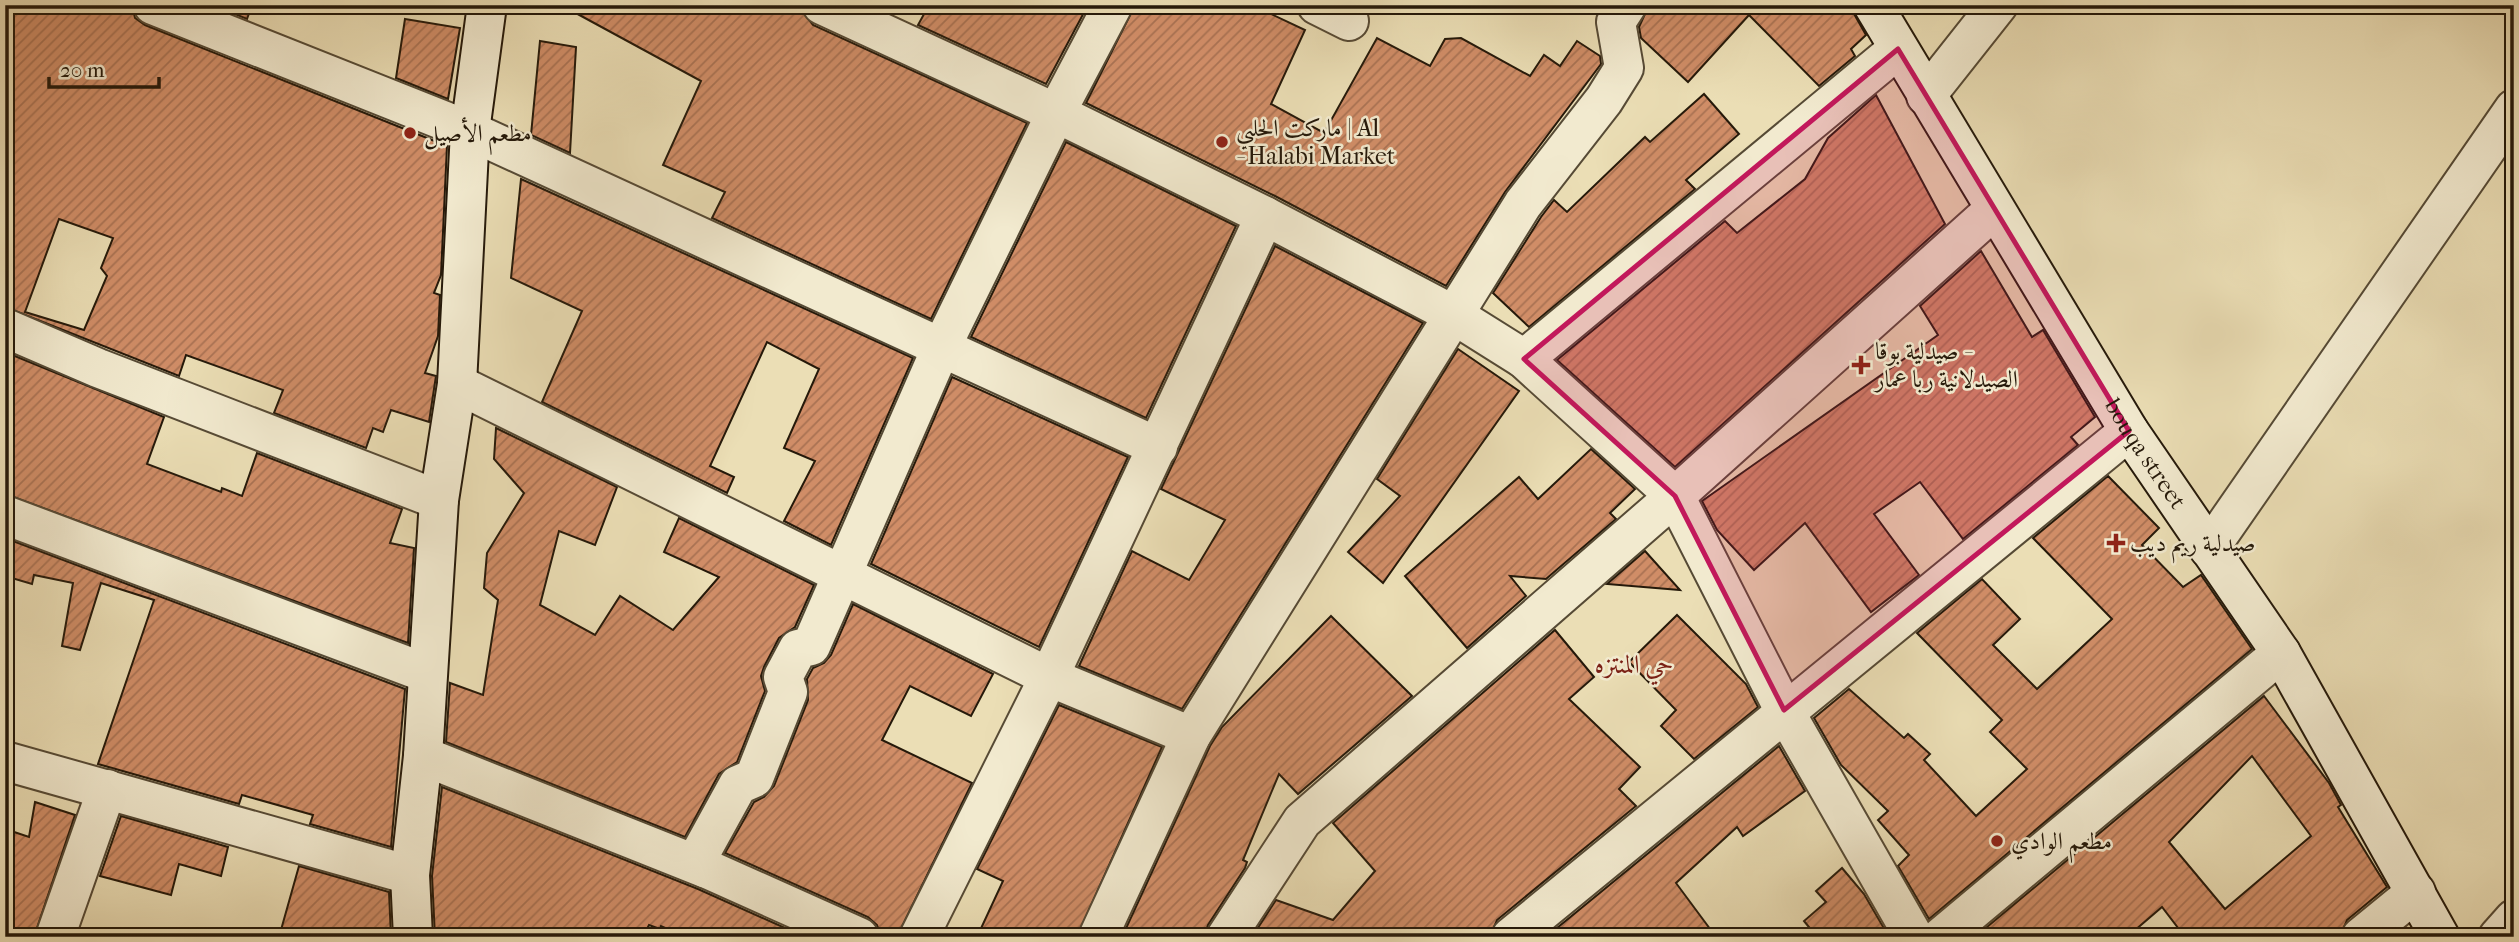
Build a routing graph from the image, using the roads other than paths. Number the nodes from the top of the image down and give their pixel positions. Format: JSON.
{"nodes":[{"id":1,"x":153,"y":5,"type":"edge"},
{"id":2,"x":487,"y":5,"type":"edge"},
{"id":3,"x":822,"y":5,"type":"edge"},
{"id":4,"x":1113,"y":5,"type":"edge"},
{"id":5,"x":1628,"y":5,"type":"edge"},
{"id":6,"x":1873,"y":5,"type":"edge"},
{"id":7,"x":1998,"y":5,"type":"edge"},
{"id":8,"x":1898,"y":49,"type":"junction"},
{"id":9,"x":1926,"y":96,"type":"junction"},
{"id":10,"x":2514,"y":109,"type":"edge"},
{"id":11,"x":1056,"y":113,"type":"junction"},
{"id":12,"x":470,"y":131,"type":"junction"},
{"id":13,"x":1995,"y":209,"type":"junction"},
{"id":14,"x":1265,"y":216,"type":"junction"},
{"id":15,"x":1454,"y":315,"type":"junction"},
{"id":16,"x":5,"y":328,"type":"edge"},
{"id":17,"x":942,"y":346,"type":"junction"},
{"id":18,"x":1524,"y":359,"type":"junction"},
{"id":19,"x":457,"y":384,"type":"junction"},
{"id":20,"x":2129,"y":431,"type":"junction"},
{"id":21,"x":1158,"y":447,"type":"junction"},
{"id":22,"x":1675,"y":496,"type":"junction"},
{"id":23,"x":439,"y":500,"type":"junction"},
{"id":24,"x":5,"y":515,"type":"edge"},
{"id":25,"x":2209,"y":549,"type":"junction"},
{"id":26,"x":843,"y":573,"type":"junction"},
{"id":27,"x":2281,"y":653,"type":"junction"},
{"id":28,"x":426,"y":673,"type":"junction"},
{"id":29,"x":1049,"y":677,"type":"junction"},
{"id":30,"x":1784,"y":710,"type":"junction"},
{"id":31,"x":1191,"y":736,"type":"junction"},
{"id":32,"x":422,"y":756,"type":"junction"},
{"id":33,"x":5,"y":761,"type":"edge"},
{"id":34,"x":107,"y":789,"type":"junction"},
{"id":35,"x":707,"y":869,"type":"junction"},
{"id":36,"x":410,"y":875,"type":"junction"},
{"id":37,"x":2416,"y":892,"type":"junction"},
{"id":38,"x":2514,"y":919,"type":"edge"},
{"id":39,"x":55,"y":937,"type":"edge"},
{"id":40,"x":413,"y":937,"type":"edge"},
{"id":41,"x":859,"y":937,"type":"edge"},
{"id":42,"x":919,"y":937,"type":"edge"},
{"id":43,"x":1098,"y":937,"type":"edge"},
{"id":44,"x":1226,"y":937,"type":"edge"},
{"id":45,"x":1511,"y":937,"type":"edge"},
{"id":46,"x":1914,"y":937,"type":"edge"},
{"id":47,"x":1941,"y":937,"type":"edge"},
{"id":48,"x":2361,"y":937,"type":"edge"},
{"id":49,"x":2440,"y":937,"type":"edge"},
{"id":50,"x":2498,"y":937,"type":"edge"}],
"edges":[{"from":1,"to":12,"type":"street"},
{"from":2,"to":12,"type":"street"},
{"from":3,"to":11,"type":"street"},
{"from":4,"to":11,"type":"street"},
{"from":5,"to":15,"type":"street"},
{"from":6,"to":8,"type":"street","name":"bouqa street"},
{"from":7,"to":9,"type":"street"},
{"from":8,"to":9,"type":"street","name":"bouqa street"},
{"from":8,"to":18,"type":"street"},
{"from":9,"to":13,"type":"street","name":"bouqa street"},
{"from":10,"to":25,"type":"street"},
{"from":11,"to":14,"type":"street"},
{"from":11,"to":17,"type":"street"},
{"from":12,"to":17,"type":"street"},
{"from":12,"to":19,"type":"street"},
{"from":13,"to":20,"type":"street","name":"bouqa street"},
{"from":13,"to":22,"type":"street"},
{"from":14,"to":15,"type":"street"},
{"from":14,"to":21,"type":"street"},
{"from":15,"to":18,"type":"street"},
{"from":15,"to":31,"type":"street"},
{"from":16,"to":23,"type":"street"},
{"from":17,"to":21,"type":"street"},
{"from":17,"to":26,"type":"street"},
{"from":18,"to":22,"type":"street"},
{"from":19,"to":23,"type":"street"},
{"from":19,"to":26,"type":"street"},
{"from":20,"to":25,"type":"street","name":"bouqa street"},
{"from":20,"to":30,"type":"street"},
{"from":21,"to":29,"type":"street"},
{"from":22,"to":30,"type":"street"},
{"from":22,"to":44,"type":"street"},
{"from":23,"to":28,"type":"street"},
{"from":24,"to":28,"type":"street"},
{"from":25,"to":27,"type":"street","name":"bouqa street"},
{"from":26,"to":29,"type":"street"},
{"from":26,"to":35,"type":"street"},
{"from":27,"to":37,"type":"street","name":"bouqa street"},
{"from":27,"to":47,"type":"street"},
{"from":28,"to":32,"type":"street"},
{"from":29,"to":31,"type":"street"},
{"from":29,"to":42,"type":"street"},
{"from":30,"to":45,"type":"street"},
{"from":30,"to":46,"type":"street"},
{"from":31,"to":43,"type":"street"},
{"from":32,"to":35,"type":"street"},
{"from":32,"to":36,"type":"street"},
{"from":33,"to":34,"type":"street"},
{"from":34,"to":36,"type":"street"},
{"from":34,"to":39,"type":"street"},
{"from":35,"to":41,"type":"street"},
{"from":36,"to":40,"type":"street"},
{"from":37,"to":48,"type":"street"},
{"from":37,"to":49,"type":"street","name":"bouqa street"},
{"from":38,"to":50,"type":"street"}]}
